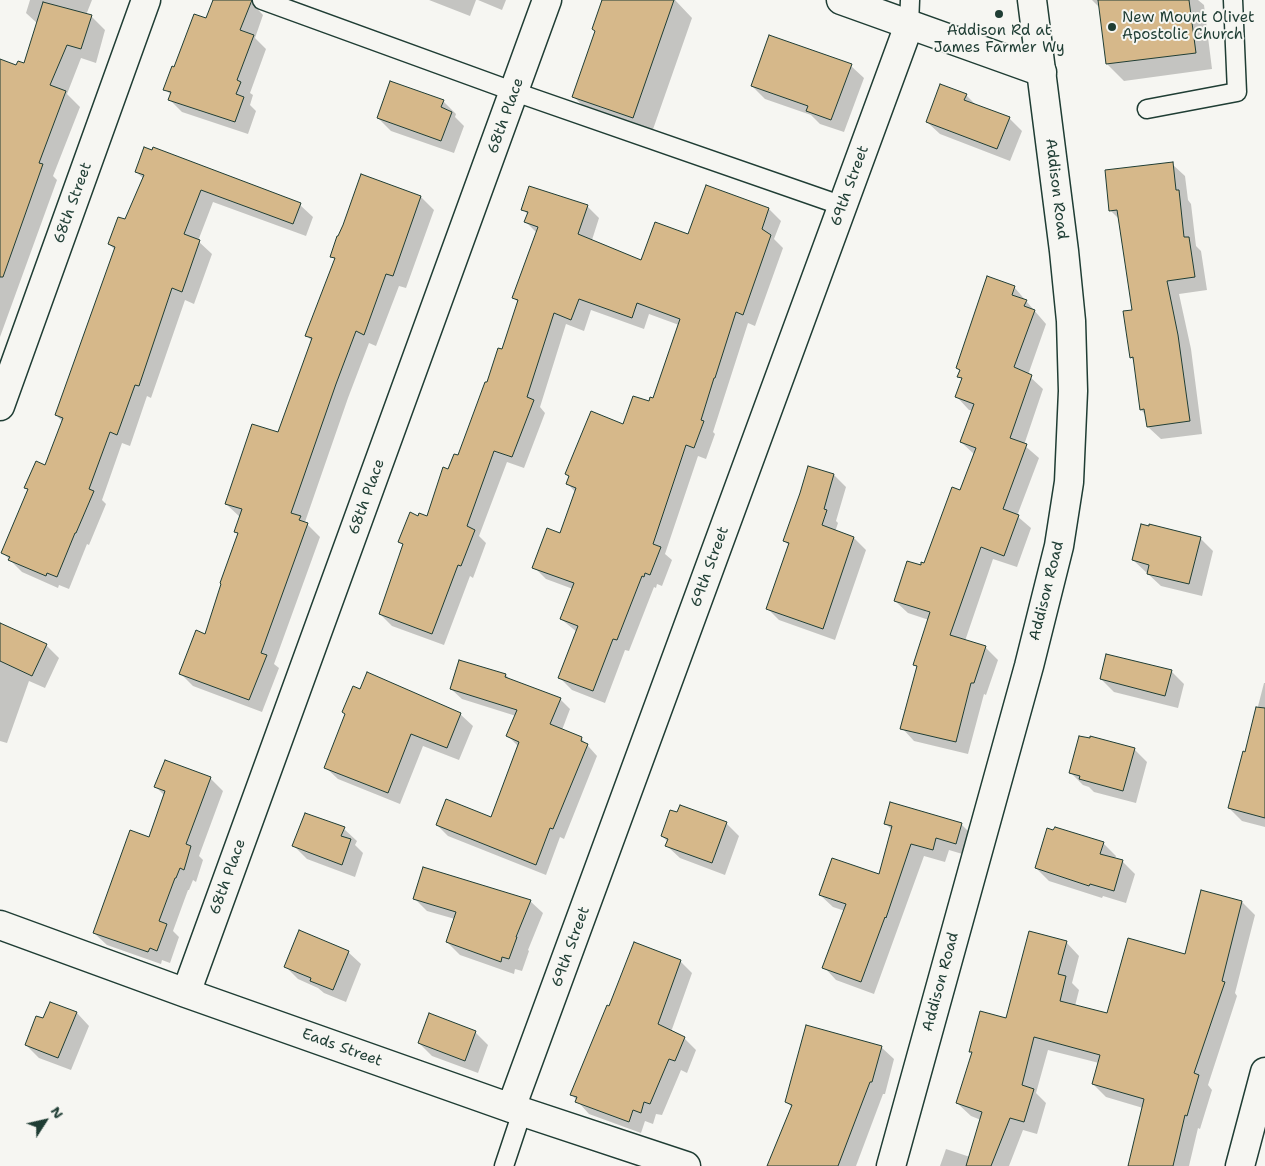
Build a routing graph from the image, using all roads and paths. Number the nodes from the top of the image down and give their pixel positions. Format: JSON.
{"nodes":[{"id":1,"x":146,"y":0,"type":"edge"},
{"id":2,"x":262,"y":0,"type":"edge"},
{"id":3,"x":548,"y":0,"type":"edge"},
{"id":4,"x":841,"y":0,"type":"edge"},
{"id":5,"x":1032,"y":0,"type":"edge"},
{"id":6,"x":1233,"y":0,"type":"edge"},
{"id":7,"x":910,"y":12,"type":"edge"},
{"id":8,"x":1042,"y":72,"type":"junction"},
{"id":9,"x":515,"y":92,"type":"junction"},
{"id":10,"x":1147,"y":109,"type":"dead end"},
{"id":11,"x":843,"y":206,"type":"junction"},
{"id":12,"x":0,"y":406,"type":"edge"},
{"id":13,"x":0,"y":925,"type":"edge"},
{"id":14,"x":186,"y":993,"type":"junction"},
{"id":15,"x":1265,"y":1072,"type":"edge"},
{"id":16,"x":516,"y":1110,"type":"junction"},
{"id":17,"x":504,"y":1166,"type":"edge"},
{"id":18,"x":686,"y":1166,"type":"edge"},
{"id":19,"x":890,"y":1166,"type":"edge"},
{"id":20,"x":1240,"y":1166,"type":"edge"}],
"edges":[{"from":1,"to":12,"type":"street","name":"68th Street"},
{"from":2,"to":9,"type":"lane"},
{"from":3,"to":9,"type":"street","name":"68th Place"},
{"from":4,"to":7,"type":"street"},
{"from":5,"to":8,"type":"street","name":"Addison Road"},
{"from":6,"to":10,"type":"lane"},
{"from":7,"to":8,"type":"street"},
{"from":7,"to":11,"type":"street","name":"69th Street"},
{"from":8,"to":19,"type":"street","name":"Addison Road"},
{"from":9,"to":11,"type":"lane"},
{"from":9,"to":14,"type":"street","name":"68th Place"},
{"from":11,"to":16,"type":"street","name":"69th Street"},
{"from":13,"to":14,"type":"street","name":"Eads Street"},
{"from":14,"to":16,"type":"street","name":"Eads Street"},
{"from":15,"to":20,"type":"street"},
{"from":16,"to":17,"type":"lane"},
{"from":16,"to":18,"type":"street","name":"Eads Street"}]}
